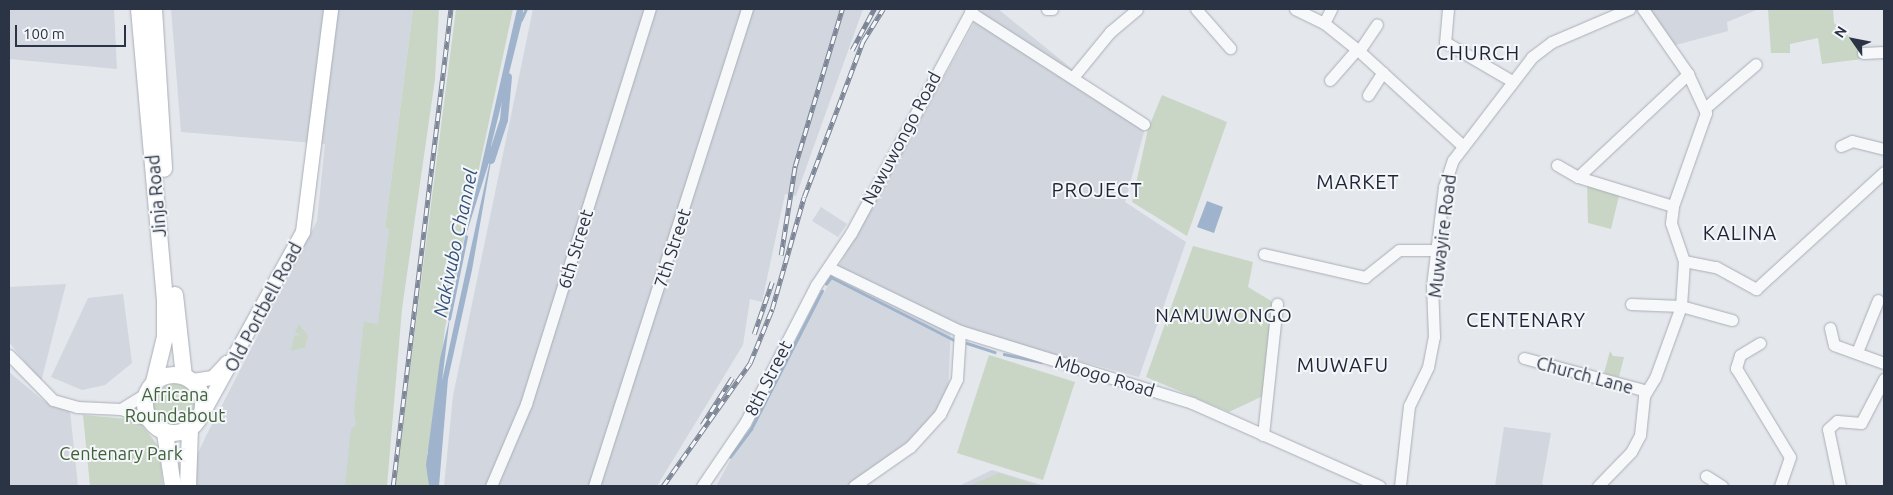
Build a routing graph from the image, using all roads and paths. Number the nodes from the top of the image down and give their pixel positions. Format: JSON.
{"nodes":[{"id":1,"x":139,"y":9,"type":"edge"},
{"id":2,"x":154,"y":9,"type":"edge"},
{"id":3,"x":331,"y":9,"type":"edge"},
{"id":4,"x":650,"y":9,"type":"edge"},
{"id":5,"x":747,"y":9,"type":"edge"},
{"id":6,"x":1047,"y":9,"type":"edge"},
{"id":7,"x":1052,"y":9,"type":"edge"},
{"id":8,"x":1137,"y":9,"type":"edge"},
{"id":9,"x":1196,"y":9,"type":"edge"},
{"id":10,"x":1295,"y":9,"type":"edge"},
{"id":11,"x":1331,"y":9,"type":"edge"},
{"id":12,"x":1448,"y":9,"type":"edge"},
{"id":13,"x":1629,"y":9,"type":"edge"},
{"id":14,"x":1643,"y":9,"type":"edge"},
{"id":15,"x":971,"y":10,"type":"edge"},
{"id":16,"x":1324,"y":23,"type":"junction"},
{"id":17,"x":1378,"y":24,"type":"dead end"},
{"id":18,"x":1230,"y":48,"type":"dead end"},
{"id":19,"x":1358,"y":50,"type":"junction"},
{"id":20,"x":1884,"y":52,"type":"edge"},
{"id":21,"x":1862,"y":53,"type":"dead end"},
{"id":22,"x":1756,"y":64,"type":"dead end"},
{"id":23,"x":1383,"y":72,"type":"junction"},
{"id":24,"x":1688,"y":74,"type":"junction"},
{"id":25,"x":1074,"y":76,"type":"junction"},
{"id":26,"x":1330,"y":80,"type":"dead end"},
{"id":27,"x":1512,"y":81,"type":"junction"},
{"id":28,"x":1368,"y":95,"type":"dead end"},
{"id":29,"x":1705,"y":108,"type":"junction"},
{"id":30,"x":1144,"y":124,"type":"dead end"},
{"id":31,"x":1463,"y":146,"type":"junction"},
{"id":32,"x":1841,"y":146,"type":"dead end"},
{"id":33,"x":1884,"y":149,"type":"edge"},
{"id":34,"x":1557,"y":165,"type":"dead end"},
{"id":35,"x":1884,"y":172,"type":"edge"},
{"id":36,"x":1578,"y":177,"type":"junction"},
{"id":37,"x":1673,"y":206,"type":"junction"},
{"id":38,"x":302,"y":223,"type":"junction"},
{"id":39,"x":1439,"y":250,"type":"junction"},
{"id":40,"x":1264,"y":254,"type":"dead end"},
{"id":41,"x":1684,"y":260,"type":"junction"},
{"id":42,"x":830,"y":268,"type":"junction"},
{"id":43,"x":1878,"y":300,"type":"dead end"},
{"id":44,"x":1277,"y":304,"type":"dead end"},
{"id":45,"x":1631,"y":304,"type":"dead end"},
{"id":46,"x":1681,"y":306,"type":"junction"},
{"id":47,"x":1732,"y":320,"type":"dead end"},
{"id":48,"x":1830,"y":328,"type":"dead end"},
{"id":49,"x":960,"y":331,"type":"junction"},
{"id":50,"x":1760,"y":344,"type":"dead end"},
{"id":51,"x":1856,"y":352,"type":"junction"},
{"id":52,"x":9,"y":355,"type":"edge"},
{"id":53,"x":1524,"y":358,"type":"dead end"},
{"id":54,"x":1884,"y":363,"type":"edge"},
{"id":55,"x":188,"y":379,"type":"junction"},
{"id":56,"x":1884,"y":379,"type":"edge"},
{"id":57,"x":151,"y":388,"type":"junction"},
{"id":58,"x":1647,"y":391,"type":"junction"},
{"id":59,"x":122,"y":409,"type":"junction"},
{"id":60,"x":202,"y":415,"type":"junction"},
{"id":61,"x":149,"y":421,"type":"junction"},
{"id":62,"x":190,"y":429,"type":"junction"},
{"id":63,"x":165,"y":433,"type":"junction"},
{"id":64,"x":1263,"y":435,"type":"junction"},
{"id":65,"x":1706,"y":476,"type":"dead end"},
{"id":66,"x":1356,"y":482,"type":"edge"},
{"id":67,"x":173,"y":486,"type":"edge"},
{"id":68,"x":188,"y":486,"type":"edge"},
{"id":69,"x":490,"y":486,"type":"edge"},
{"id":70,"x":594,"y":486,"type":"edge"},
{"id":71,"x":702,"y":486,"type":"edge"},
{"id":72,"x":854,"y":486,"type":"edge"},
{"id":73,"x":1379,"y":486,"type":"edge"},
{"id":74,"x":1400,"y":486,"type":"edge"},
{"id":75,"x":1598,"y":486,"type":"edge"},
{"id":76,"x":1722,"y":486,"type":"edge"},
{"id":77,"x":1780,"y":486,"type":"edge"},
{"id":78,"x":1840,"y":486,"type":"edge"}],
"edges":[{"from":1,"to":57,"type":"highway","name":"Jinja Road"},
{"from":2,"to":55,"type":"highway","name":"Jinja Road"},
{"from":3,"to":38,"type":"main road","name":"Old Portbell Road"},
{"from":4,"to":69,"type":"street","name":"6th Street"},
{"from":5,"to":70,"type":"street","name":"7th Street"},
{"from":6,"to":7,"type":"street"},
{"from":8,"to":25,"type":"street"},
{"from":9,"to":18,"type":"street"},
{"from":10,"to":16,"type":"street"},
{"from":11,"to":16,"type":"street"},
{"from":12,"to":27,"type":"street"},
{"from":13,"to":27,"type":"street","name":"Muwayire Road"},
{"from":14,"to":24,"type":"street"},
{"from":15,"to":25,"type":"street"},
{"from":15,"to":42,"type":"street","name":"Nawuwongo Road"},
{"from":16,"to":19,"type":"street"},
{"from":17,"to":19,"type":"street"},
{"from":19,"to":23,"type":"street"},
{"from":19,"to":26,"type":"street"},
{"from":20,"to":21,"type":"street"},
{"from":22,"to":29,"type":"street"},
{"from":23,"to":28,"type":"street"},
{"from":23,"to":31,"type":"street"},
{"from":24,"to":29,"type":"street"},
{"from":24,"to":36,"type":"street"},
{"from":25,"to":30,"type":"street"},
{"from":27,"to":31,"type":"street","name":"Muwayire Road"},
{"from":29,"to":37,"type":"street"},
{"from":31,"to":39,"type":"street","name":"Muwayire Road"},
{"from":32,"to":33,"type":"street"},
{"from":34,"to":36,"type":"street"},
{"from":35,"to":41,"type":"street"},
{"from":36,"to":37,"type":"street"},
{"from":37,"to":41,"type":"street"},
{"from":38,"to":55,"type":"main road","name":"Old Portbell Road"},
{"from":38,"to":60,"type":"main road","name":"Old Portbell Road"},
{"from":39,"to":40,"type":"street"},
{"from":39,"to":74,"type":"street","name":"Muwayire Road"},
{"from":41,"to":46,"type":"street"},
{"from":42,"to":49,"type":"street","name":"Mbogo Road"},
{"from":42,"to":71,"type":"street","name":"8th Street"},
{"from":43,"to":51,"type":"street"},
{"from":44,"to":64,"type":"street"},
{"from":45,"to":46,"type":"street"},
{"from":46,"to":47,"type":"street"},
{"from":46,"to":58,"type":"street"},
{"from":48,"to":51,"type":"street"},
{"from":49,"to":64,"type":"street","name":"Mbogo Road"},
{"from":49,"to":72,"type":"street"},
{"from":50,"to":77,"type":"street"},
{"from":51,"to":54,"type":"street"},
{"from":52,"to":59,"type":"street"},
{"from":53,"to":58,"type":"street","name":"Church Lane"},
{"from":55,"to":57,"type":"highway"},
{"from":55,"to":60,"type":"highway"},
{"from":56,"to":78,"type":"street"},
{"from":57,"to":59,"type":"street"},
{"from":57,"to":61,"type":"highway"},
{"from":58,"to":75,"type":"street"},
{"from":59,"to":61,"type":"street"},
{"from":60,"to":62,"type":"highway"},
{"from":61,"to":63,"type":"highway"},
{"from":62,"to":63,"type":"highway"},
{"from":62,"to":68,"type":"highway"},
{"from":63,"to":67,"type":"highway"},
{"from":64,"to":66,"type":"street","name":"Mbogo Road"},
{"from":65,"to":76,"type":"street"},
{"from":66,"to":73,"type":"street","name":"Mbogo Road"}]}
